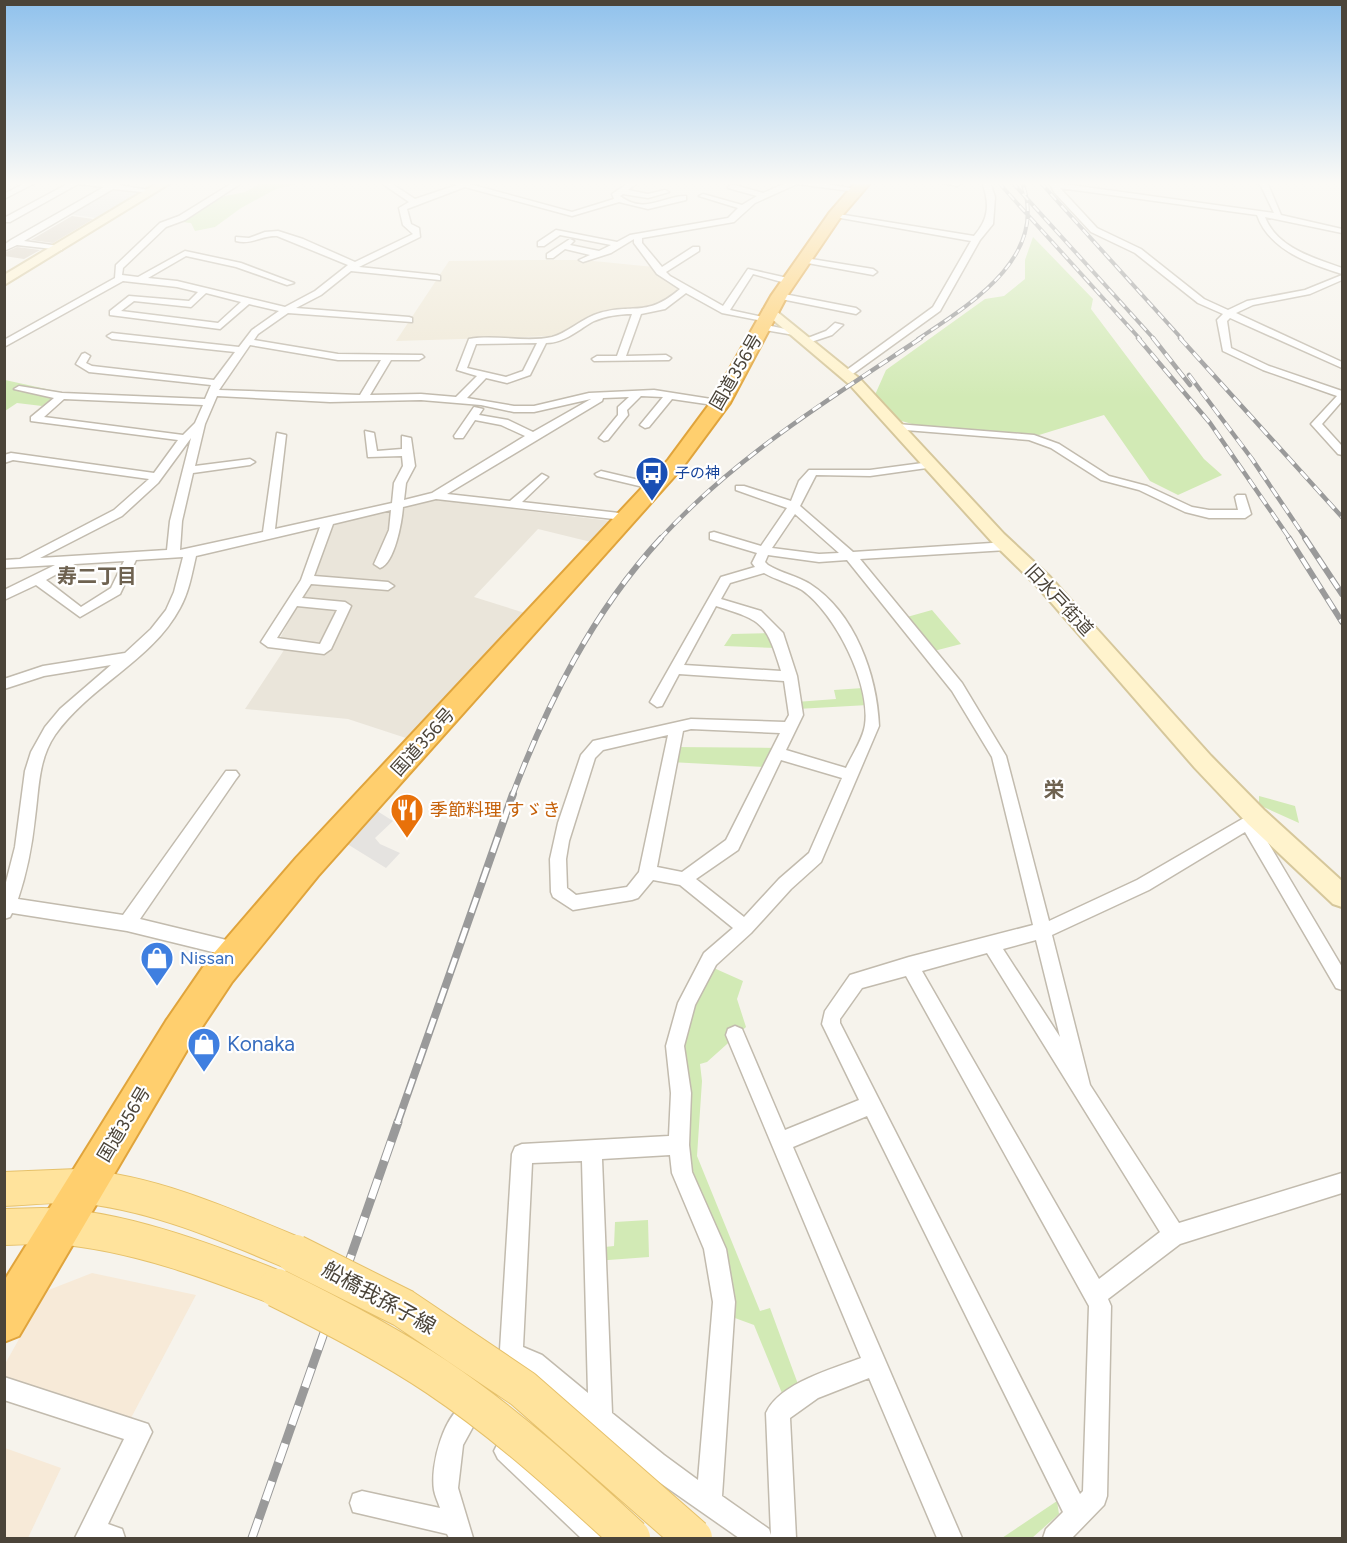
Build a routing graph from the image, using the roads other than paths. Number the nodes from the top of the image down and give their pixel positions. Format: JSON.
{"nodes":[{"id":1,"x":49,"y":254,"type":"edge"},
{"id":2,"x":133,"y":254,"type":"edge"},
{"id":3,"x":183,"y":254,"type":"edge"},
{"id":4,"x":190,"y":254,"type":"edge"},
{"id":5,"x":324,"y":254,"type":"edge"},
{"id":6,"x":378,"y":254,"type":"edge"},
{"id":7,"x":552,"y":254,"type":"edge"},
{"id":8,"x":599,"y":254,"type":"edge"},
{"id":9,"x":646,"y":254,"type":"edge"},
{"id":10,"x":688,"y":254,"type":"edge"},
{"id":11,"x":809,"y":254,"type":"edge"},
{"id":12,"x":968,"y":254,"type":"edge"},
{"id":13,"x":1141,"y":254,"type":"edge"},
{"id":14,"x":1303,"y":254,"type":"edge"},
{"id":15,"x":550,"y":256,"type":"dead end"},
{"id":16,"x":583,"y":260,"type":"dead end"},
{"id":17,"x":805,"y":260,"type":"junction"},
{"id":18,"x":352,"y":267,"type":"junction"},
{"id":19,"x":1342,"y":271,"type":"edge"},
{"id":20,"x":660,"y":272,"type":"junction"},
{"id":21,"x":873,"y":272,"type":"dead end"},
{"id":22,"x":1342,"y":277,"type":"edge"},
{"id":23,"x":122,"y":278,"type":"junction"},
{"id":24,"x":437,"y":278,"type":"dead end"},
{"id":25,"x":139,"y":280,"type":"junction"},
{"id":26,"x":4,"y":281,"type":"edge"},
{"id":27,"x":290,"y":283,"type":"dead end"},
{"id":28,"x":685,"y":289,"type":"junction"},
{"id":29,"x":203,"y":291,"type":"junction"},
{"id":30,"x":248,"y":300,"type":"junction"},
{"id":31,"x":773,"y":307,"type":"junction"},
{"id":32,"x":286,"y":310,"type":"junction"},
{"id":33,"x":724,"y":311,"type":"junction"},
{"id":34,"x":856,"y":311,"type":"dead end"},
{"id":35,"x":1228,"y":313,"type":"junction"},
{"id":36,"x":637,"y":314,"type":"junction"},
{"id":37,"x":409,"y":320,"type":"dead end"},
{"id":38,"x":838,"y":326,"type":"dead end"},
{"id":39,"x":112,"y":336,"type":"dead end"},
{"id":40,"x":799,"y":336,"type":"junction"},
{"id":41,"x":543,"y":340,"type":"junction"},
{"id":42,"x":4,"y":344,"type":"edge"},
{"id":43,"x":243,"y":346,"type":"junction"},
{"id":44,"x":85,"y":356,"type":"dead end"},
{"id":45,"x":388,"y":357,"type":"junction"},
{"id":46,"x":419,"y":357,"type":"dead end"},
{"id":47,"x":621,"y":357,"type":"junction"},
{"id":48,"x":666,"y":358,"type":"dead end"},
{"id":49,"x":597,"y":359,"type":"dead end"},
{"id":50,"x":1342,"y":365,"type":"edge"},
{"id":51,"x":847,"y":374,"type":"junction"},
{"id":52,"x":484,"y":375,"type":"junction"},
{"id":53,"x":19,"y":389,"type":"dead end"},
{"id":54,"x":214,"y":393,"type":"junction"},
{"id":55,"x":638,"y":393,"type":"junction"},
{"id":56,"x":670,"y":395,"type":"junction"},
{"id":57,"x":1342,"y":395,"type":"edge"},
{"id":58,"x":62,"y":396,"type":"junction"},
{"id":59,"x":603,"y":396,"type":"junction"},
{"id":60,"x":363,"y":398,"type":"junction"},
{"id":61,"x":459,"y":400,"type":"junction"},
{"id":62,"x":481,"y":402,"type":"junction"},
{"id":63,"x":720,"y":404,"type":"junction"},
{"id":64,"x":474,"y":417,"type":"junction"},
{"id":65,"x":200,"y":424,"type":"junction"},
{"id":66,"x":645,"y":425,"type":"dead end"},
{"id":67,"x":897,"y":428,"type":"junction"},
{"id":68,"x":369,"y":433,"type":"dead end"},
{"id":69,"x":281,"y":435,"type":"dead end"},
{"id":70,"x":459,"y":436,"type":"dead end"},
{"id":71,"x":533,"y":436,"type":"junction"},
{"id":72,"x":185,"y":438,"type":"junction"},
{"id":73,"x":406,"y":438,"type":"dead end"},
{"id":74,"x":604,"y":438,"type":"dead end"},
{"id":75,"x":1340,"y":445,"type":"edge"},
{"id":76,"x":406,"y":452,"type":"junction"},
{"id":77,"x":4,"y":460,"type":"edge"},
{"id":78,"x":250,"y":462,"type":"dead end"},
{"id":79,"x":930,"y":465,"type":"junction"},
{"id":80,"x":189,"y":470,"type":"junction"},
{"id":81,"x":600,"y":474,"type":"dead end"},
{"id":82,"x":156,"y":477,"type":"junction"},
{"id":83,"x":542,"y":477,"type":"dead end"},
{"id":84,"x":656,"y":487,"type":"junction"},
{"id":85,"x":740,"y":488,"type":"dead end"},
{"id":86,"x":436,"y":496,"type":"junction"},
{"id":87,"x":1241,"y":497,"type":"dead end"},
{"id":88,"x":514,"y":504,"type":"junction"},
{"id":89,"x":398,"y":505,"type":"junction"},
{"id":90,"x":793,"y":506,"type":"junction"},
{"id":91,"x":628,"y":518,"type":"junction"},
{"id":92,"x":328,"y":520,"type":"junction"},
{"id":93,"x":269,"y":534,"type":"junction"},
{"id":94,"x":714,"y":536,"type":"dead end"},
{"id":95,"x":1006,"y":546,"type":"junction"},
{"id":96,"x":764,"y":551,"type":"junction"},
{"id":97,"x":190,"y":553,"type":"junction"},
{"id":98,"x":173,"y":555,"type":"junction"},
{"id":99,"x":132,"y":556,"type":"junction"},
{"id":100,"x":852,"y":558,"type":"junction"},
{"id":101,"x":75,"y":560,"type":"junction"},
{"id":102,"x":23,"y":561,"type":"junction"},
{"id":103,"x":4,"y":564,"type":"edge"},
{"id":104,"x":380,"y":564,"type":"dead end"},
{"id":105,"x":764,"y":568,"type":"junction"},
{"id":106,"x":36,"y":579,"type":"junction"},
{"id":107,"x":307,"y":580,"type":"junction"},
{"id":108,"x":388,"y":586,"type":"dead end"},
{"id":109,"x":4,"y":596,"type":"edge"},
{"id":110,"x":294,"y":601,"type":"junction"},
{"id":111,"x":713,"y":601,"type":"junction"},
{"id":112,"x":128,"y":657,"type":"junction"},
{"id":113,"x":675,"y":669,"type":"junction"},
{"id":114,"x":790,"y":675,"type":"junction"},
{"id":115,"x":4,"y":684,"type":"edge"},
{"id":116,"x":657,"y":702,"type":"dead end"},
{"id":117,"x":673,"y":727,"type":"junction"},
{"id":118,"x":789,"y":728,"type":"junction"},
{"id":119,"x":778,"y":753,"type":"junction"},
{"id":120,"x":231,"y":775,"type":"dead end"},
{"id":121,"x":850,"y":775,"type":"junction"},
{"id":122,"x":1252,"y":820,"type":"junction"},
{"id":123,"x":647,"y":874,"type":"junction"},
{"id":124,"x":684,"y":879,"type":"junction"},
{"id":125,"x":1342,"y":896,"type":"edge"},
{"id":126,"x":6,"y":907,"type":"edge"},
{"id":127,"x":127,"y":923,"type":"junction"},
{"id":128,"x":745,"y":928,"type":"junction"},
{"id":129,"x":1041,"y":930,"type":"junction"},
{"id":130,"x":991,"y":945,"type":"junction"},
{"id":131,"x":237,"y":950,"type":"junction"},
{"id":132,"x":909,"y":965,"type":"junction"},
{"id":133,"x":1342,"y":982,"type":"edge"},
{"id":134,"x":735,"y":1035,"type":"dead end"},
{"id":135,"x":1082,"y":1090,"type":"junction"},
{"id":136,"x":871,"y":1105,"type":"junction"},
{"id":137,"x":780,"y":1142,"type":"junction"},
{"id":138,"x":679,"y":1145,"type":"junction"},
{"id":139,"x":592,"y":1150,"type":"junction"},
{"id":140,"x":1342,"y":1183,"type":"edge"},
{"id":141,"x":86,"y":1186,"type":"junction"},
{"id":142,"x":4,"y":1189,"type":"edge"},
{"id":143,"x":4,"y":1227,"type":"edge"},
{"id":144,"x":63,"y":1227,"type":"junction"},
{"id":145,"x":1174,"y":1235,"type":"junction"},
{"id":146,"x":1096,"y":1295,"type":"junction"},
{"id":147,"x":4,"y":1321,"type":"edge"},
{"id":148,"x":512,"y":1354,"type":"junction"},
{"id":149,"x":873,"y":1365,"type":"junction"},
{"id":150,"x":4,"y":1388,"type":"edge"},
{"id":151,"x":468,"y":1414,"type":"junction"},
{"id":152,"x":600,"y":1417,"type":"junction"},
{"id":153,"x":709,"y":1500,"type":"junction"},
{"id":154,"x":362,"y":1503,"type":"dead end"},
{"id":155,"x":1078,"y":1515,"type":"junction"},
{"id":156,"x":459,"y":1531,"type":"edge"},
{"id":157,"x":97,"y":1536,"type":"edge"},
{"id":158,"x":599,"y":1539,"type":"edge"},
{"id":159,"x":631,"y":1539,"type":"edge"},
{"id":160,"x":693,"y":1539,"type":"edge"},
{"id":161,"x":760,"y":1539,"type":"edge"},
{"id":162,"x":784,"y":1539,"type":"edge"},
{"id":163,"x":949,"y":1539,"type":"edge"},
{"id":164,"x":1055,"y":1539,"type":"edge"}],
"edges":[{"from":1,"to":26,"type":"street"},
{"from":2,"to":23,"type":"street"},
{"from":3,"to":25,"type":"street"},
{"from":4,"to":27,"type":"street"},
{"from":5,"to":18,"type":"street"},
{"from":6,"to":18,"type":"street"},
{"from":7,"to":15,"type":"street"},
{"from":8,"to":16,"type":"street"},
{"from":9,"to":20,"type":"street"},
{"from":10,"to":20,"type":"street"},
{"from":11,"to":17,"type":"highway","name":"国道356号"},
{"from":12,"to":51,"type":"street"},
{"from":13,"to":35,"type":"street"},
{"from":14,"to":19,"type":"street"},
{"from":17,"to":21,"type":"street"},
{"from":17,"to":31,"type":"highway","name":"国道356号"},
{"from":18,"to":24,"type":"street"},
{"from":18,"to":32,"type":"street"},
{"from":20,"to":28,"type":"street"},
{"from":22,"to":35,"type":"street"},
{"from":23,"to":25,"type":"street"},
{"from":23,"to":42,"type":"street"},
{"from":25,"to":29,"type":"street"},
{"from":28,"to":33,"type":"street"},
{"from":28,"to":36,"type":"street"},
{"from":29,"to":30,"type":"street"},
{"from":29,"to":30,"type":"street"},
{"from":30,"to":32,"type":"street"},
{"from":31,"to":33,"type":"street"},
{"from":31,"to":33,"type":"street"},
{"from":31,"to":34,"type":"street"},
{"from":31,"to":40,"type":"street","name":"旧水戸街道"},
{"from":31,"to":63,"type":"highway","name":"国道356号"},
{"from":32,"to":37,"type":"street"},
{"from":32,"to":43,"type":"street"},
{"from":35,"to":50,"type":"street"},
{"from":35,"to":57,"type":"street"},
{"from":36,"to":41,"type":"street"},
{"from":36,"to":47,"type":"street"},
{"from":38,"to":40,"type":"street"},
{"from":39,"to":43,"type":"street"},
{"from":40,"to":51,"type":"street","name":"旧水戸街道"},
{"from":41,"to":52,"type":"street"},
{"from":41,"to":52,"type":"street"},
{"from":43,"to":45,"type":"street"},
{"from":43,"to":54,"type":"street"},
{"from":44,"to":54,"type":"street"},
{"from":45,"to":46,"type":"street"},
{"from":45,"to":60,"type":"street"},
{"from":47,"to":48,"type":"street"},
{"from":47,"to":49,"type":"street"},
{"from":51,"to":67,"type":"street","name":"旧水戸街道"},
{"from":52,"to":61,"type":"street"},
{"from":53,"to":58,"type":"street"},
{"from":54,"to":58,"type":"street"},
{"from":54,"to":60,"type":"street"},
{"from":54,"to":65,"type":"street"},
{"from":55,"to":56,"type":"street"},
{"from":55,"to":59,"type":"street"},
{"from":55,"to":74,"type":"street"},
{"from":56,"to":63,"type":"street"},
{"from":56,"to":66,"type":"street"},
{"from":57,"to":75,"type":"street"},
{"from":58,"to":72,"type":"street"},
{"from":59,"to":62,"type":"street"},
{"from":59,"to":71,"type":"street"},
{"from":60,"to":61,"type":"street"},
{"from":61,"to":62,"type":"street"},
{"from":62,"to":64,"type":"street"},
{"from":63,"to":84,"type":"highway","name":"国道356号"},
{"from":64,"to":70,"type":"street"},
{"from":64,"to":71,"type":"street"},
{"from":65,"to":72,"type":"street"},
{"from":65,"to":80,"type":"street"},
{"from":67,"to":79,"type":"street","name":"旧水戸街道"},
{"from":67,"to":87,"type":"street"},
{"from":68,"to":76,"type":"street"},
{"from":69,"to":93,"type":"street"},
{"from":71,"to":86,"type":"street"},
{"from":72,"to":82,"type":"street"},
{"from":73,"to":76,"type":"street"},
{"from":76,"to":89,"type":"street"},
{"from":77,"to":82,"type":"street"},
{"from":78,"to":80,"type":"street"},
{"from":79,"to":90,"type":"street"},
{"from":79,"to":95,"type":"street","name":"旧水戸街道"},
{"from":80,"to":98,"type":"street"},
{"from":81,"to":84,"type":"street"},
{"from":82,"to":102,"type":"street"},
{"from":83,"to":88,"type":"street"},
{"from":84,"to":91,"type":"highway","name":"国道356号"},
{"from":85,"to":90,"type":"street"},
{"from":86,"to":88,"type":"street"},
{"from":86,"to":89,"type":"street"},
{"from":88,"to":91,"type":"street"},
{"from":89,"to":92,"type":"street"},
{"from":89,"to":104,"type":"street"},
{"from":90,"to":96,"type":"street"},
{"from":90,"to":100,"type":"street"},
{"from":91,"to":131,"type":"highway","name":"国道356号"},
{"from":92,"to":93,"type":"street"},
{"from":92,"to":107,"type":"street"},
{"from":93,"to":97,"type":"street"},
{"from":94,"to":96,"type":"street"},
{"from":95,"to":100,"type":"street"},
{"from":95,"to":122,"type":"street","name":"旧水戸街道"},
{"from":96,"to":100,"type":"street"},
{"from":96,"to":105,"type":"street"},
{"from":97,"to":98,"type":"street"},
{"from":97,"to":112,"type":"street"},
{"from":98,"to":99,"type":"street"},
{"from":99,"to":101,"type":"street"},
{"from":99,"to":106,"type":"street"},
{"from":100,"to":129,"type":"street"},
{"from":101,"to":102,"type":"street"},
{"from":101,"to":106,"type":"street"},
{"from":102,"to":103,"type":"street"},
{"from":105,"to":111,"type":"street"},
{"from":105,"to":121,"type":"street"},
{"from":106,"to":109,"type":"street"},
{"from":107,"to":108,"type":"street"},
{"from":107,"to":110,"type":"street"},
{"from":110,"to":110,"type":"street"},
{"from":111,"to":113,"type":"street"},
{"from":111,"to":114,"type":"street"},
{"from":112,"to":115,"type":"street"},
{"from":112,"to":126,"type":"street"},
{"from":113,"to":114,"type":"street"},
{"from":113,"to":116,"type":"street"},
{"from":114,"to":118,"type":"street"},
{"from":117,"to":118,"type":"street"},
{"from":117,"to":123,"type":"street"},
{"from":117,"to":123,"type":"street"},
{"from":118,"to":119,"type":"street"},
{"from":119,"to":121,"type":"street"},
{"from":119,"to":124,"type":"street"},
{"from":120,"to":127,"type":"street"},
{"from":121,"to":128,"type":"street"},
{"from":122,"to":125,"type":"street","name":"旧水戸街道"},
{"from":122,"to":129,"type":"street"},
{"from":122,"to":133,"type":"street"},
{"from":123,"to":124,"type":"street"},
{"from":124,"to":128,"type":"street"},
{"from":126,"to":127,"type":"street"},
{"from":127,"to":131,"type":"street"},
{"from":128,"to":138,"type":"street"},
{"from":129,"to":130,"type":"street"},
{"from":129,"to":135,"type":"street"},
{"from":130,"to":132,"type":"street"},
{"from":130,"to":135,"type":"street"},
{"from":131,"to":141,"type":"highway","name":"国道356号"},
{"from":132,"to":136,"type":"street"},
{"from":132,"to":146,"type":"street"},
{"from":134,"to":137,"type":"street"},
{"from":135,"to":145,"type":"street"},
{"from":136,"to":137,"type":"street"},
{"from":136,"to":155,"type":"street"},
{"from":137,"to":149,"type":"street"},
{"from":138,"to":139,"type":"street"},
{"from":138,"to":153,"type":"street"},
{"from":139,"to":148,"type":"street"},
{"from":139,"to":152,"type":"street"},
{"from":140,"to":145,"type":"street"},
{"from":141,"to":142,"type":"main road","name":"船橋我孫子線"},
{"from":141,"to":144,"type":"highway","name":"国道356号"},
{"from":141,"to":160,"type":"main road","name":"船橋我孫子線","bridge":true},
{"from":143,"to":144,"type":"main road","name":"船橋我孫子線"},
{"from":144,"to":147,"type":"highway","name":"国道356号"},
{"from":144,"to":159,"type":"main road","name":"船橋我孫子線","bridge":true},
{"from":145,"to":146,"type":"street"},
{"from":146,"to":155,"type":"street"},
{"from":148,"to":151,"type":"street"},
{"from":148,"to":152,"type":"street"},
{"from":149,"to":162,"type":"street"},
{"from":149,"to":163,"type":"street"},
{"from":150,"to":157,"type":"street"},
{"from":151,"to":156,"type":"street"},
{"from":151,"to":158,"type":"street"},
{"from":152,"to":153,"type":"street"},
{"from":153,"to":161,"type":"street"},
{"from":154,"to":156,"type":"street"},
{"from":155,"to":164,"type":"street"}]}
